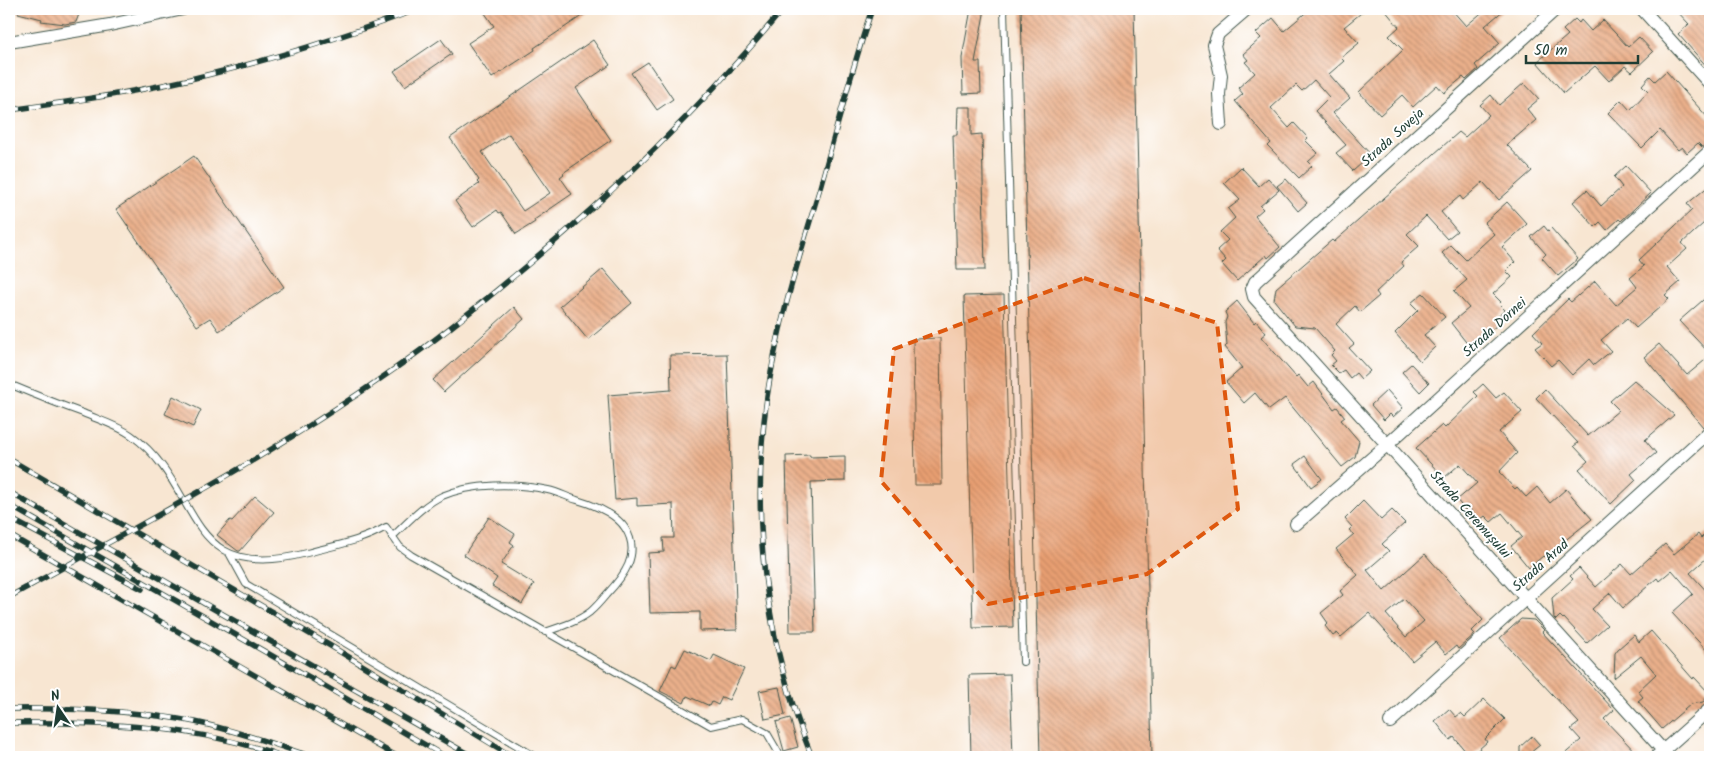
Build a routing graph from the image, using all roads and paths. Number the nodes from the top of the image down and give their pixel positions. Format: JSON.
{"nodes":[{"id":1,"x":184,"y":9,"type":"edge"},
{"id":2,"x":1004,"y":9,"type":"edge"},
{"id":3,"x":1247,"y":9,"type":"edge"},
{"id":4,"x":1556,"y":9,"type":"edge"},
{"id":5,"x":1642,"y":9,"type":"edge"},
{"id":6,"x":9,"y":42,"type":"edge"},
{"id":7,"x":1710,"y":84,"type":"edge"},
{"id":8,"x":1221,"y":124,"type":"dead end"},
{"id":9,"x":1710,"y":150,"type":"edge"},
{"id":10,"x":1252,"y":289,"type":"joint"},
{"id":11,"x":9,"y":384,"type":"edge"},
{"id":12,"x":1710,"y":431,"type":"edge"},
{"id":13,"x":1388,"y":444,"type":"junction"},
{"id":14,"x":1296,"y":524,"type":"dead end"},
{"id":15,"x":392,"y":537,"type":"junction"},
{"id":16,"x":229,"y":553,"type":"junction"},
{"id":17,"x":1526,"y":598,"type":"junction"},
{"id":18,"x":545,"y":632,"type":"junction"},
{"id":19,"x":1023,"y":662,"type":"dead end"},
{"id":20,"x":1710,"y":709,"type":"edge"},
{"id":21,"x":1390,"y":722,"type":"dead end"},
{"id":22,"x":1663,"y":755,"type":"edge"},
{"id":23,"x":536,"y":757,"type":"edge"},
{"id":24,"x":781,"y":757,"type":"edge"}],
"edges":[{"from":1,"to":6,"type":"street"},
{"from":2,"to":19,"type":"lane"},
{"from":3,"to":8,"type":"street"},
{"from":4,"to":10,"type":"street","name":"Strada Soveja"},
{"from":5,"to":7,"type":"street"},
{"from":9,"to":13,"type":"street","name":"Strada Dornei"},
{"from":10,"to":13,"type":"street","name":"Strada Ceremușului"},
{"from":11,"to":16,"type":"lane"},
{"from":12,"to":17,"type":"street","name":"Strada Arad"},
{"from":13,"to":14,"type":"street","name":"Strada Dornei"},
{"from":13,"to":17,"type":"street","name":"Strada Ceremușului"},
{"from":15,"to":16,"type":"lane"},
{"from":15,"to":18,"type":"lane"},
{"from":15,"to":18,"type":"lane"},
{"from":16,"to":23,"type":"lane"},
{"from":17,"to":21,"type":"street","name":"Strada Arad"},
{"from":17,"to":22,"type":"street","name":"Strada Ceremușului"},
{"from":18,"to":24,"type":"lane"},
{"from":20,"to":22,"type":"street"}]}
